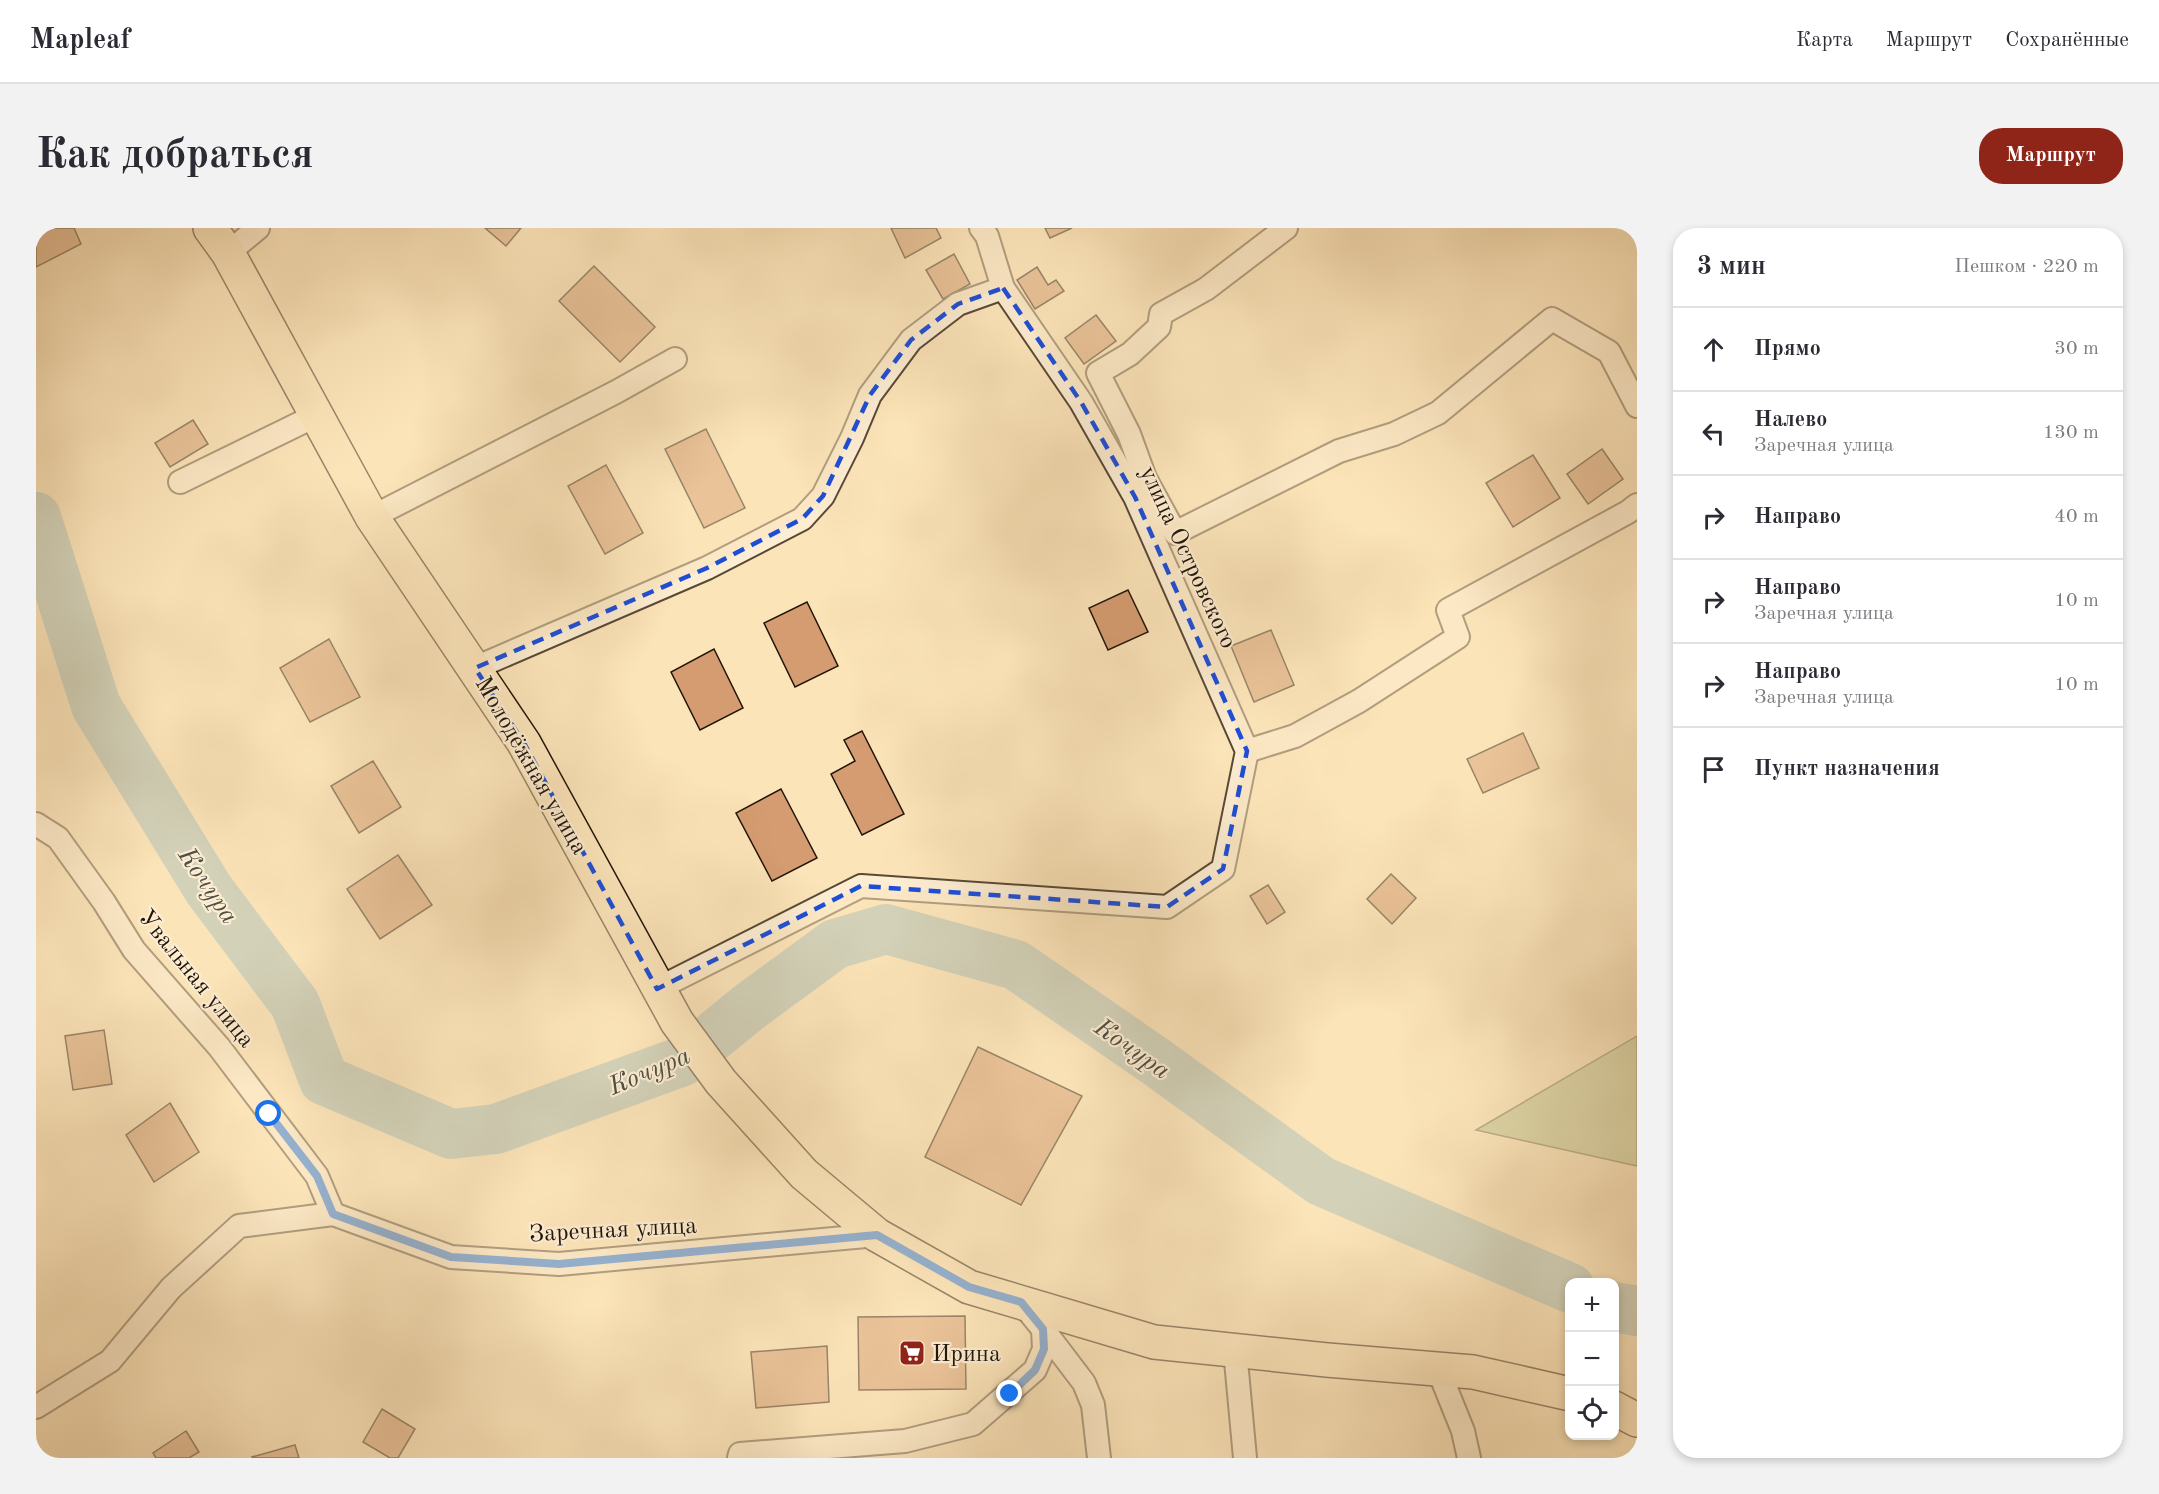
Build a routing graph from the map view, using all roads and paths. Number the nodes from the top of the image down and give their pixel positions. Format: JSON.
{"nodes":[{"id":1,"x":258,"y":228,"type":"edge"},
{"id":2,"x":981,"y":228,"type":"edge"},
{"id":3,"x":1286,"y":228,"type":"edge"},
{"id":4,"x":219,"y":240,"type":"edge"},
{"id":5,"x":1003,"y":288,"type":"junction"},
{"id":6,"x":675,"y":359,"type":"dead end"},
{"id":7,"x":1637,"y":406,"type":"edge"},
{"id":8,"x":317,"y":415,"type":"junction"},
{"id":9,"x":180,"y":482,"type":"dead end"},
{"id":10,"x":1637,"y":505,"type":"edge"},
{"id":11,"x":372,"y":518,"type":"junction"},
{"id":12,"x":475,"y":668,"type":"junction"},
{"id":13,"x":1247,"y":751,"type":"junction"},
{"id":14,"x":36,"y":824,"type":"edge"},
{"id":15,"x":657,"y":989,"type":"junction"},
{"id":16,"x":333,"y":1214,"type":"junction"},
{"id":17,"x":877,"y":1235,"type":"junction"},
{"id":18,"x":1021,"y":1302,"type":"junction"},
{"id":19,"x":1043,"y":1329,"type":"junction"},
{"id":20,"x":1234,"y":1350,"type":"junction"},
{"id":21,"x":1438,"y":1369,"type":"junction"},
{"id":22,"x":1565,"y":1393,"type":"edge"},
{"id":23,"x":36,"y":1407,"type":"edge"},
{"id":24,"x":1619,"y":1411,"type":"edge"},
{"id":25,"x":1637,"y":1420,"type":"edge"},
{"id":26,"x":739,"y":1458,"type":"edge"},
{"id":27,"x":1099,"y":1458,"type":"edge"},
{"id":28,"x":1245,"y":1458,"type":"edge"},
{"id":29,"x":1469,"y":1458,"type":"edge"}],
"edges":[{"from":1,"to":4,"type":"street"},
{"from":2,"to":5,"type":"street","name":"улица Островского"},
{"from":3,"to":7,"type":"street"},
{"from":4,"to":8,"type":"main road","name":"Молодёжная улица"},
{"from":5,"to":12,"type":"street"},
{"from":5,"to":13,"type":"street","name":"улица Островского"},
{"from":6,"to":11,"type":"street"},
{"from":8,"to":9,"type":"street"},
{"from":8,"to":11,"type":"main road","name":"Молодёжная улица"},
{"from":10,"to":13,"type":"street"},
{"from":11,"to":12,"type":"main road","name":"Молодёжная улица"},
{"from":12,"to":15,"type":"main road","name":"Молодёжная улица"},
{"from":13,"to":15,"type":"street"},
{"from":14,"to":16,"type":"street","name":"Увальная улица"},
{"from":15,"to":17,"type":"main road","name":"Молодёжная улица"},
{"from":16,"to":17,"type":"street","name":"Заречная улица"},
{"from":16,"to":23,"type":"street","name":"Заречная улица"},
{"from":17,"to":18,"type":"main road","name":"Молодёжная улица"},
{"from":18,"to":19,"type":"street"},
{"from":18,"to":20,"type":"main road","name":"Молодёжная улица"},
{"from":19,"to":26,"type":"street"},
{"from":19,"to":27,"type":"street"},
{"from":20,"to":21,"type":"main road","name":"Молодёжная улица"},
{"from":20,"to":28,"type":"street"},
{"from":21,"to":22,"type":"main road","name":"Молодёжная улица"},
{"from":21,"to":29,"type":"street"},
{"from":24,"to":25,"type":"main road"}]}
